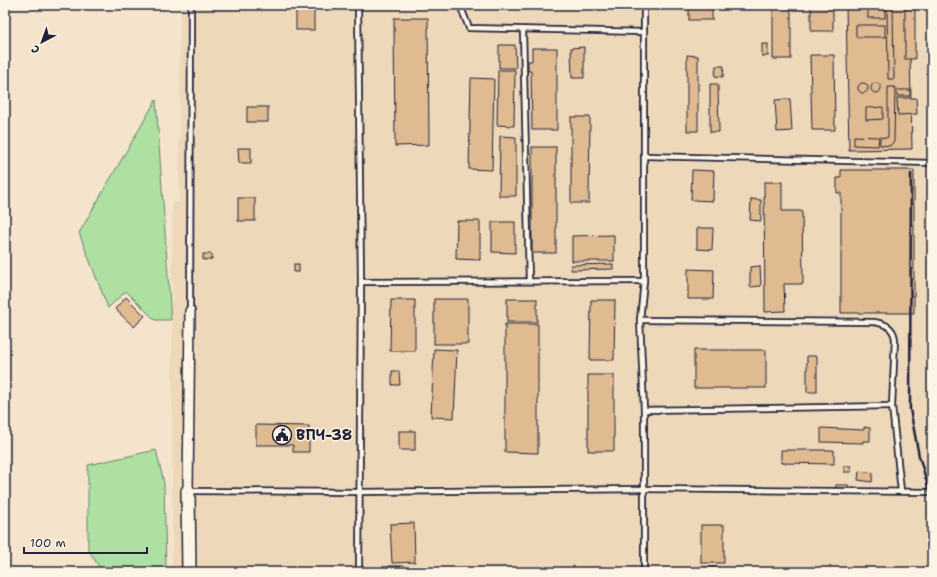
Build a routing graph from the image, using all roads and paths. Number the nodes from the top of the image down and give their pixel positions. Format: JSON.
{"nodes":[{"id":1,"x":191,"y":5,"type":"edge"},
{"id":2,"x":358,"y":5,"type":"edge"},
{"id":3,"x":460,"y":5,"type":"edge"},
{"id":4,"x":644,"y":5,"type":"edge"},
{"id":5,"x":523,"y":30,"type":"junction"},
{"id":6,"x":644,"y":32,"type":"junction"},
{"id":7,"x":645,"y":156,"type":"junction"},
{"id":8,"x":932,"y":163,"type":"edge"},
{"id":9,"x":529,"y":281,"type":"junction"},
{"id":10,"x":644,"y":281,"type":"junction"},
{"id":11,"x":361,"y":282,"type":"junction"},
{"id":12,"x":190,"y":311,"type":"joint"},
{"id":13,"x":640,"y":320,"type":"junction"},
{"id":14,"x":892,"y":406,"type":"junction"},
{"id":15,"x":644,"y":410,"type":"junction"},
{"id":16,"x":643,"y":489,"type":"junction"},
{"id":17,"x":188,"y":491,"type":"junction"},
{"id":18,"x":901,"y":491,"type":"junction"},
{"id":19,"x":358,"y":492,"type":"junction"},
{"id":20,"x":932,"y":492,"type":"edge"},
{"id":21,"x":189,"y":572,"type":"edge"},
{"id":22,"x":359,"y":572,"type":"edge"},
{"id":23,"x":644,"y":572,"type":"edge"}],
"edges":[{"from":1,"to":12,"type":"lane"},
{"from":2,"to":11,"type":"lane"},
{"from":3,"to":5,"type":"lane"},
{"from":4,"to":6,"type":"lane"},
{"from":5,"to":6,"type":"lane"},
{"from":5,"to":9,"type":"lane"},
{"from":6,"to":7,"type":"lane"},
{"from":7,"to":8,"type":"lane"},
{"from":7,"to":10,"type":"lane"},
{"from":9,"to":10,"type":"lane"},
{"from":9,"to":11,"type":"lane"},
{"from":10,"to":13,"type":"lane"},
{"from":11,"to":19,"type":"lane"},
{"from":12,"to":17,"type":"street"},
{"from":13,"to":14,"type":"lane"},
{"from":13,"to":15,"type":"lane"},
{"from":14,"to":15,"type":"lane"},
{"from":14,"to":18,"type":"lane"},
{"from":15,"to":16,"type":"lane"},
{"from":16,"to":18,"type":"lane"},
{"from":16,"to":19,"type":"lane"},
{"from":16,"to":23,"type":"lane"},
{"from":17,"to":19,"type":"lane"},
{"from":17,"to":21,"type":"street"},
{"from":18,"to":20,"type":"lane"},
{"from":19,"to":22,"type":"lane"}]}
